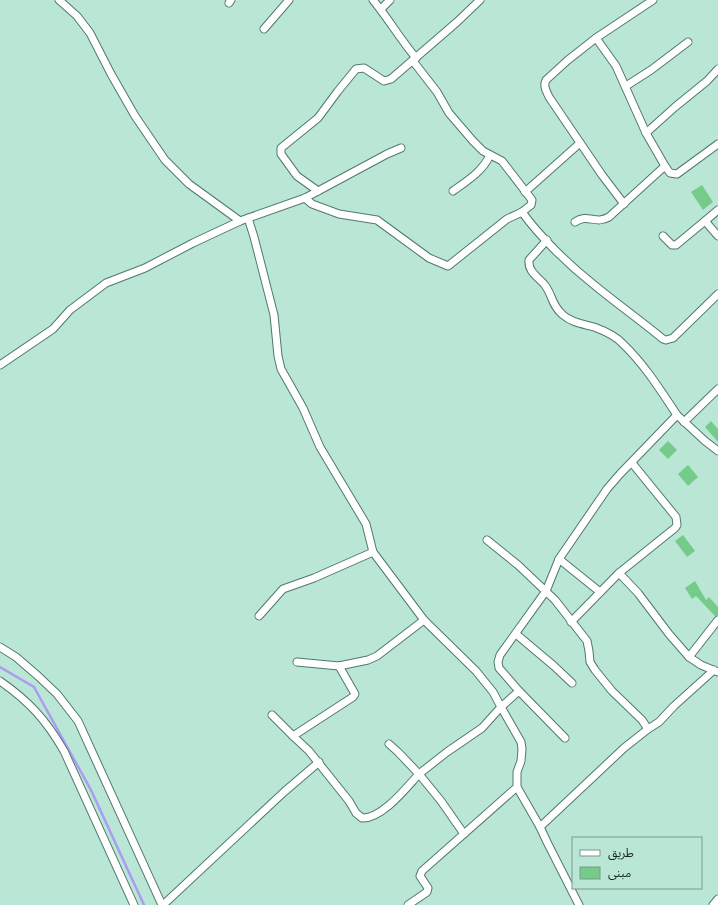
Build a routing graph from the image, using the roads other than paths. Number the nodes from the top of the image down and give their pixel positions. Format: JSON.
{"nodes":[{"id":1,"x":288,"y":0,"type":"edge"},
{"id":2,"x":373,"y":0,"type":"edge"},
{"id":3,"x":390,"y":0,"type":"edge"},
{"id":4,"x":480,"y":0,"type":"edge"},
{"id":5,"x":653,"y":0,"type":"edge"},
{"id":6,"x":63,"y":1,"type":"edge"},
{"id":7,"x":381,"y":9,"type":"junction"},
{"id":8,"x":264,"y":29,"type":"dead end"},
{"id":9,"x":596,"y":38,"type":"junction"},
{"id":10,"x":688,"y":42,"type":"dead end"},
{"id":11,"x":414,"y":59,"type":"junction"},
{"id":12,"x":718,"y":69,"type":"edge"},
{"id":13,"x":626,"y":86,"type":"junction"},
{"id":14,"x":646,"y":133,"type":"junction"},
{"id":15,"x":580,"y":143,"type":"junction"},
{"id":16,"x":718,"y":144,"type":"edge"},
{"id":17,"x":401,"y":148,"type":"dead end"},
{"id":18,"x":490,"y":155,"type":"junction"},
{"id":19,"x":666,"y":166,"type":"junction"},
{"id":20,"x":318,"y":191,"type":"junction"},
{"id":21,"x":453,"y":191,"type":"dead end"},
{"id":22,"x":525,"y":192,"type":"junction"},
{"id":23,"x":305,"y":198,"type":"junction"},
{"id":24,"x":624,"y":204,"type":"junction"},
{"id":25,"x":718,"y":210,"type":"edge"},
{"id":26,"x":522,"y":212,"type":"junction"},
{"id":27,"x":248,"y":218,"type":"junction"},
{"id":28,"x":240,"y":221,"type":"junction"},
{"id":29,"x":705,"y":221,"type":"junction"},
{"id":30,"x":575,"y":222,"type":"dead end"},
{"id":31,"x":663,"y":236,"type":"dead end"},
{"id":32,"x":718,"y":236,"type":"edge"},
{"id":33,"x":547,"y":240,"type":"junction"},
{"id":34,"x":718,"y":294,"type":"edge"},
{"id":35,"x":0,"y":365,"type":"edge"},
{"id":36,"x":718,"y":389,"type":"edge"},
{"id":37,"x":677,"y":415,"type":"junction"},
{"id":38,"x":684,"y":422,"type":"junction"},
{"id":39,"x":718,"y":451,"type":"edge"},
{"id":40,"x":632,"y":463,"type":"junction"},
{"id":41,"x":487,"y":540,"type":"dead end"},
{"id":42,"x":373,"y":552,"type":"junction"},
{"id":43,"x":559,"y":559,"type":"junction"},
{"id":44,"x":619,"y":573,"type":"junction"},
{"id":45,"x":546,"y":591,"type":"junction"},
{"id":46,"x":600,"y":592,"type":"junction"},
{"id":47,"x":259,"y":616,"type":"dead end"},
{"id":48,"x":424,"y":620,"type":"junction"},
{"id":49,"x":718,"y":620,"type":"edge"},
{"id":50,"x":571,"y":622,"type":"junction"},
{"id":51,"x":516,"y":634,"type":"junction"},
{"id":52,"x":0,"y":646,"type":"edge"},
{"id":53,"x":689,"y":657,"type":"junction"},
{"id":54,"x":297,"y":662,"type":"dead end"},
{"id":55,"x":339,"y":666,"type":"junction"},
{"id":56,"x":716,"y":671,"type":"edge"},
{"id":57,"x":0,"y":681,"type":"edge"},
{"id":58,"x":572,"y":683,"type":"dead end"},
{"id":59,"x":518,"y":691,"type":"junction"},
{"id":60,"x":501,"y":707,"type":"junction"},
{"id":61,"x":272,"y":715,"type":"dead end"},
{"id":62,"x":648,"y":729,"type":"junction"},
{"id":63,"x":293,"y":736,"type":"junction"},
{"id":64,"x":565,"y":738,"type":"dead end"},
{"id":65,"x":389,"y":744,"type":"dead end"},
{"id":66,"x":319,"y":762,"type":"junction"},
{"id":67,"x":419,"y":774,"type":"junction"},
{"id":68,"x":517,"y":787,"type":"junction"},
{"id":69,"x":540,"y":827,"type":"junction"},
{"id":70,"x":464,"y":834,"type":"junction"},
{"id":71,"x":718,"y":899,"type":"edge"},
{"id":72,"x":134,"y":905,"type":"edge"},
{"id":73,"x":163,"y":905,"type":"edge"},
{"id":74,"x":408,"y":905,"type":"edge"},
{"id":75,"x":579,"y":905,"type":"edge"},
{"id":76,"x":712,"y":905,"type":"edge"}],
"edges":[{"from":1,"to":8,"type":"street"},
{"from":2,"to":7,"type":"street"},
{"from":3,"to":7,"type":"street"},
{"from":4,"to":11,"type":"street"},
{"from":5,"to":9,"type":"street"},
{"from":6,"to":28,"type":"street"},
{"from":7,"to":11,"type":"street"},
{"from":9,"to":13,"type":"street"},
{"from":9,"to":15,"type":"street"},
{"from":10,"to":13,"type":"street"},
{"from":11,"to":18,"type":"street"},
{"from":11,"to":20,"type":"street"},
{"from":12,"to":14,"type":"street"},
{"from":13,"to":14,"type":"street"},
{"from":14,"to":19,"type":"street"},
{"from":15,"to":22,"type":"street"},
{"from":15,"to":24,"type":"street"},
{"from":16,"to":19,"type":"street"},
{"from":17,"to":20,"type":"street"},
{"from":18,"to":21,"type":"street"},
{"from":18,"to":22,"type":"street"},
{"from":19,"to":24,"type":"street"},
{"from":20,"to":23,"type":"street"},
{"from":22,"to":26,"type":"street"},
{"from":23,"to":26,"type":"street"},
{"from":23,"to":27,"type":"street"},
{"from":24,"to":30,"type":"street"},
{"from":25,"to":29,"type":"street"},
{"from":26,"to":33,"type":"street"},
{"from":27,"to":28,"type":"street"},
{"from":27,"to":42,"type":"street"},
{"from":28,"to":35,"type":"street"},
{"from":29,"to":31,"type":"street"},
{"from":29,"to":32,"type":"street"},
{"from":33,"to":34,"type":"street"},
{"from":33,"to":37,"type":"street"},
{"from":36,"to":38,"type":"street"},
{"from":37,"to":38,"type":"street"},
{"from":37,"to":40,"type":"street"},
{"from":38,"to":39,"type":"street"},
{"from":40,"to":43,"type":"street"},
{"from":40,"to":44,"type":"street"},
{"from":41,"to":45,"type":"street"},
{"from":42,"to":47,"type":"street"},
{"from":42,"to":48,"type":"street"},
{"from":43,"to":45,"type":"street"},
{"from":43,"to":46,"type":"street"},
{"from":44,"to":46,"type":"street"},
{"from":44,"to":53,"type":"street"},
{"from":45,"to":50,"type":"street"},
{"from":45,"to":51,"type":"street"},
{"from":46,"to":50,"type":"street"},
{"from":48,"to":55,"type":"street"},
{"from":48,"to":60,"type":"street"},
{"from":49,"to":53,"type":"street"},
{"from":50,"to":62,"type":"street"},
{"from":51,"to":58,"type":"street"},
{"from":51,"to":59,"type":"street"},
{"from":52,"to":73,"type":"street"},
{"from":53,"to":56,"type":"street"},
{"from":54,"to":55,"type":"street"},
{"from":55,"to":63,"type":"street"},
{"from":56,"to":62,"type":"street"},
{"from":57,"to":72,"type":"street"},
{"from":59,"to":60,"type":"street"},
{"from":59,"to":64,"type":"street"},
{"from":60,"to":67,"type":"street"},
{"from":60,"to":68,"type":"street"},
{"from":61,"to":63,"type":"street"},
{"from":62,"to":69,"type":"street"},
{"from":63,"to":66,"type":"street"},
{"from":65,"to":67,"type":"street"},
{"from":66,"to":67,"type":"street"},
{"from":66,"to":73,"type":"street"},
{"from":67,"to":70,"type":"street"},
{"from":68,"to":69,"type":"street"},
{"from":68,"to":70,"type":"street"},
{"from":69,"to":75,"type":"street"},
{"from":70,"to":74,"type":"street"},
{"from":71,"to":76,"type":"street"}]}
